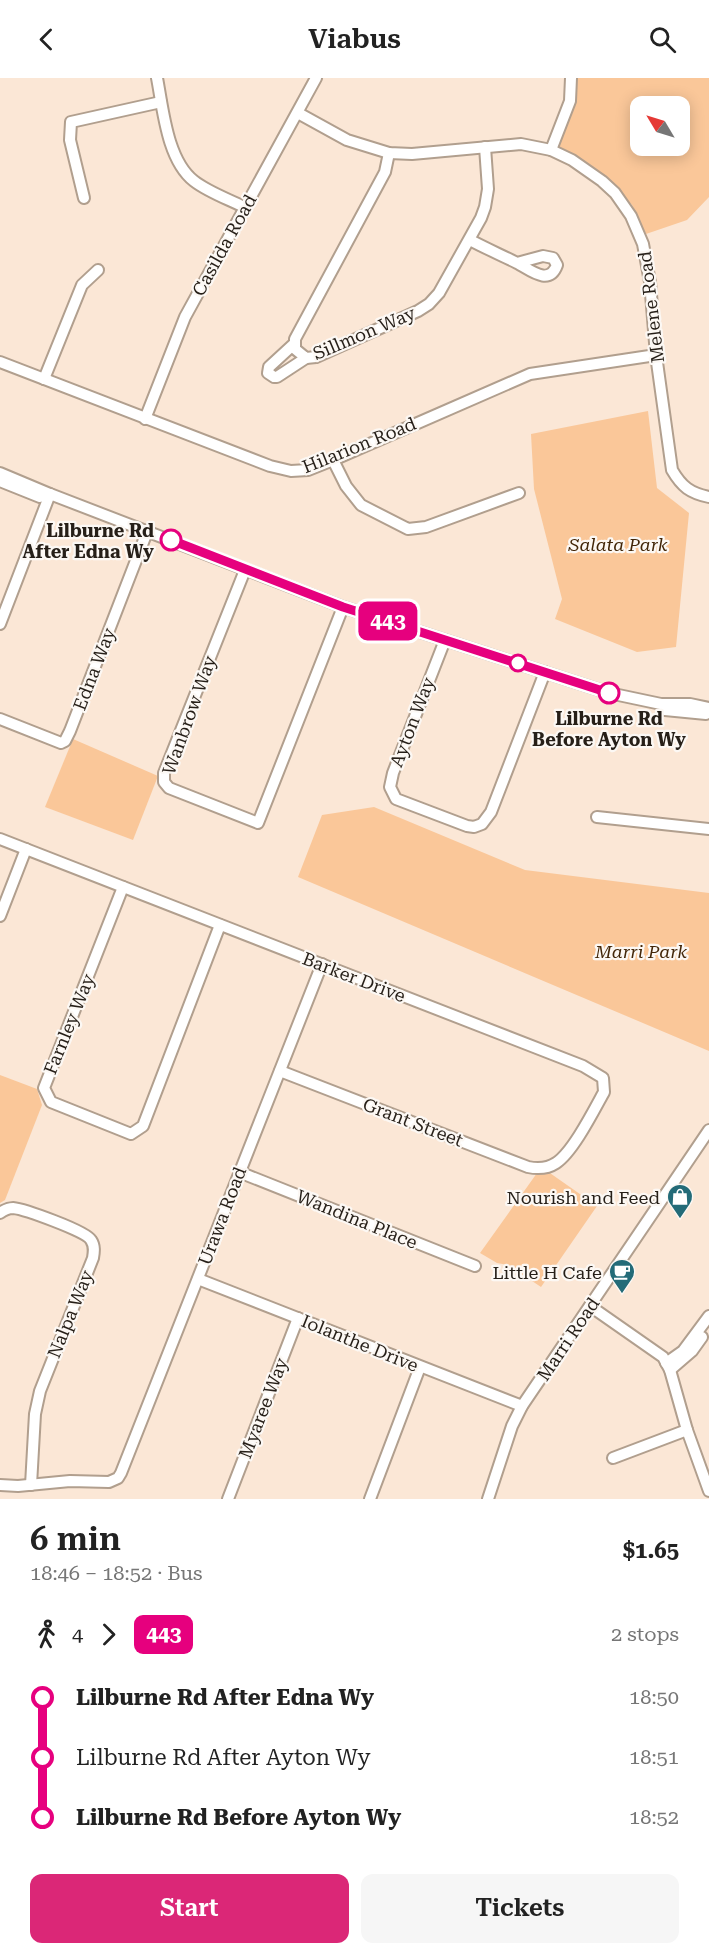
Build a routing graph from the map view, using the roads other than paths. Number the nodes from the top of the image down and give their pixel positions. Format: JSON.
{"nodes":[{"id":1,"x":157,"y":78,"type":"edge"},
{"id":2,"x":316,"y":78,"type":"edge"},
{"id":3,"x":571,"y":78,"type":"edge"},
{"id":4,"x":161,"y":102,"type":"junction"},
{"id":5,"x":298,"y":113,"type":"junction"},
{"id":6,"x":485,"y":147,"type":"junction"},
{"id":7,"x":551,"y":150,"type":"junction"},
{"id":8,"x":389,"y":153,"type":"junction"},
{"id":9,"x":84,"y":198,"type":"dead end"},
{"id":10,"x":244,"y":207,"type":"junction"},
{"id":11,"x":470,"y":240,"type":"junction"},
{"id":12,"x":517,"y":263,"type":"dead end"},
{"id":13,"x":98,"y":270,"type":"dead end"},
{"id":14,"x":294,"y":344,"type":"junction"},
{"id":15,"x":656,"y":355,"type":"junction"},
{"id":16,"x":306,"y":358,"type":"junction"},
{"id":17,"x":0,"y":362,"type":"edge"},
{"id":18,"x":44,"y":380,"type":"junction"},
{"id":19,"x":145,"y":419,"type":"junction"},
{"id":20,"x":333,"y":460,"type":"junction"},
{"id":21,"x":0,"y":473,"type":"edge"},
{"id":22,"x":0,"y":481,"type":"edge"},
{"id":23,"x":519,"y":494,"type":"dead end"},
{"id":24,"x":49,"y":497,"type":"junction"},
{"id":25,"x":709,"y":497,"type":"edge"},
{"id":26,"x":146,"y":535,"type":"junction"},
{"id":27,"x":244,"y":573,"type":"junction"},
{"id":28,"x":342,"y":610,"type":"junction"},
{"id":29,"x":0,"y":624,"type":"edge"},
{"id":30,"x":444,"y":643,"type":"junction"},
{"id":31,"x":544,"y":675,"type":"junction"},
{"id":32,"x":709,"y":708,"type":"edge"},
{"id":33,"x":709,"y":714,"type":"edge"},
{"id":34,"x":0,"y":719,"type":"edge"},
{"id":35,"x":597,"y":818,"type":"dead end"},
{"id":36,"x":709,"y":829,"type":"edge"},
{"id":37,"x":0,"y":839,"type":"edge"},
{"id":38,"x":26,"y":849,"type":"junction"},
{"id":39,"x":123,"y":887,"type":"junction"},
{"id":40,"x":0,"y":916,"type":"edge"},
{"id":41,"x":220,"y":925,"type":"junction"},
{"id":42,"x":322,"y":964,"type":"junction"},
{"id":43,"x":280,"y":1071,"type":"junction"},
{"id":44,"x":709,"y":1130,"type":"edge"},
{"id":45,"x":547,"y":1168,"type":"joint"},
{"id":46,"x":239,"y":1172,"type":"junction"},
{"id":47,"x":0,"y":1213,"type":"edge"},
{"id":48,"x":475,"y":1266,"type":"dead end"},
{"id":49,"x":198,"y":1279,"type":"junction"},
{"id":50,"x":590,"y":1306,"type":"junction"},
{"id":51,"x":709,"y":1316,"type":"edge"},
{"id":52,"x":298,"y":1318,"type":"junction"},
{"id":53,"x":709,"y":1327,"type":"edge"},
{"id":54,"x":668,"y":1366,"type":"junction"},
{"id":55,"x":420,"y":1367,"type":"junction"},
{"id":56,"x":522,"y":1406,"type":"junction"},
{"id":57,"x":687,"y":1431,"type":"junction"},
{"id":58,"x":613,"y":1458,"type":"dead end"},
{"id":59,"x":0,"y":1485,"type":"edge"},
{"id":60,"x":31,"y":1485,"type":"junction"},
{"id":61,"x":709,"y":1491,"type":"edge"},
{"id":62,"x":228,"y":1499,"type":"edge"},
{"id":63,"x":370,"y":1499,"type":"edge"},
{"id":64,"x":488,"y":1499,"type":"edge"}],
"edges":[{"from":1,"to":4,"type":"street"},
{"from":2,"to":5,"type":"street","name":"Casilda Road"},
{"from":3,"to":7,"type":"street"},
{"from":4,"to":9,"type":"street"},
{"from":4,"to":10,"type":"street"},
{"from":5,"to":8,"type":"street","name":"Melene Road"},
{"from":5,"to":10,"type":"street","name":"Casilda Road"},
{"from":6,"to":7,"type":"street","name":"Melene Road"},
{"from":6,"to":8,"type":"street","name":"Melene Road"},
{"from":6,"to":11,"type":"street","name":"Sillmon Way"},
{"from":7,"to":15,"type":"street","name":"Melene Road"},
{"from":8,"to":14,"type":"street","name":"Sillmon Way"},
{"from":10,"to":19,"type":"street","name":"Casilda Road"},
{"from":11,"to":12,"type":"street"},
{"from":11,"to":16,"type":"street","name":"Sillmon Way"},
{"from":13,"to":18,"type":"street"},
{"from":14,"to":16,"type":"street","name":"Sillmon Way"},
{"from":14,"to":16,"type":"street","name":"Sillmon Way"},
{"from":15,"to":20,"type":"street","name":"Hilarion Road"},
{"from":15,"to":25,"type":"street","name":"Melene Road"},
{"from":17,"to":18,"type":"street","name":"Hilarion Road"},
{"from":18,"to":19,"type":"street","name":"Hilarion Road"},
{"from":19,"to":20,"type":"street","name":"Hilarion Road"},
{"from":20,"to":23,"type":"street"},
{"from":21,"to":24,"type":"street"},
{"from":22,"to":24,"type":"street"},
{"from":24,"to":26,"type":"street"},
{"from":24,"to":29,"type":"street"},
{"from":26,"to":27,"type":"street"},
{"from":26,"to":34,"type":"street","name":"Edna Way"},
{"from":27,"to":28,"type":"street"},
{"from":27,"to":28,"type":"street","name":"Wanbrow Way"},
{"from":28,"to":30,"type":"street"},
{"from":30,"to":31,"type":"street"},
{"from":30,"to":31,"type":"street","name":"Ayton Way"},
{"from":31,"to":32,"type":"street"},
{"from":31,"to":33,"type":"street"},
{"from":35,"to":36,"type":"street"},
{"from":37,"to":38,"type":"street","name":"Barker Drive"},
{"from":38,"to":39,"type":"street","name":"Barker Drive"},
{"from":38,"to":40,"type":"street"},
{"from":39,"to":41,"type":"street","name":"Barker Drive"},
{"from":39,"to":41,"type":"street","name":"Farnley Way"},
{"from":41,"to":42,"type":"street","name":"Barker Drive"},
{"from":42,"to":43,"type":"street","name":"Urawa Road"},
{"from":42,"to":45,"type":"street","name":"Barker Drive"},
{"from":43,"to":45,"type":"street","name":"Grant Street"},
{"from":43,"to":46,"type":"street","name":"Urawa Road"},
{"from":44,"to":50,"type":"street","name":"Marri Road"},
{"from":46,"to":48,"type":"street","name":"Wandina Place"},
{"from":46,"to":49,"type":"street","name":"Urawa Road"},
{"from":47,"to":60,"type":"street","name":"Nalpa Way"},
{"from":49,"to":52,"type":"street","name":"Iolanthe Drive"},
{"from":49,"to":60,"type":"street","name":"Urawa Road"},
{"from":50,"to":54,"type":"street"},
{"from":50,"to":56,"type":"street","name":"Marri Road"},
{"from":51,"to":54,"type":"street"},
{"from":52,"to":55,"type":"street","name":"Iolanthe Drive"},
{"from":52,"to":62,"type":"street","name":"Myaree Way"},
{"from":53,"to":54,"type":"street"},
{"from":54,"to":57,"type":"street"},
{"from":55,"to":56,"type":"street","name":"Iolanthe Drive"},
{"from":55,"to":63,"type":"street"},
{"from":56,"to":64,"type":"street","name":"Marri Road"},
{"from":57,"to":58,"type":"street"},
{"from":57,"to":61,"type":"street"},
{"from":59,"to":60,"type":"street"}]}
